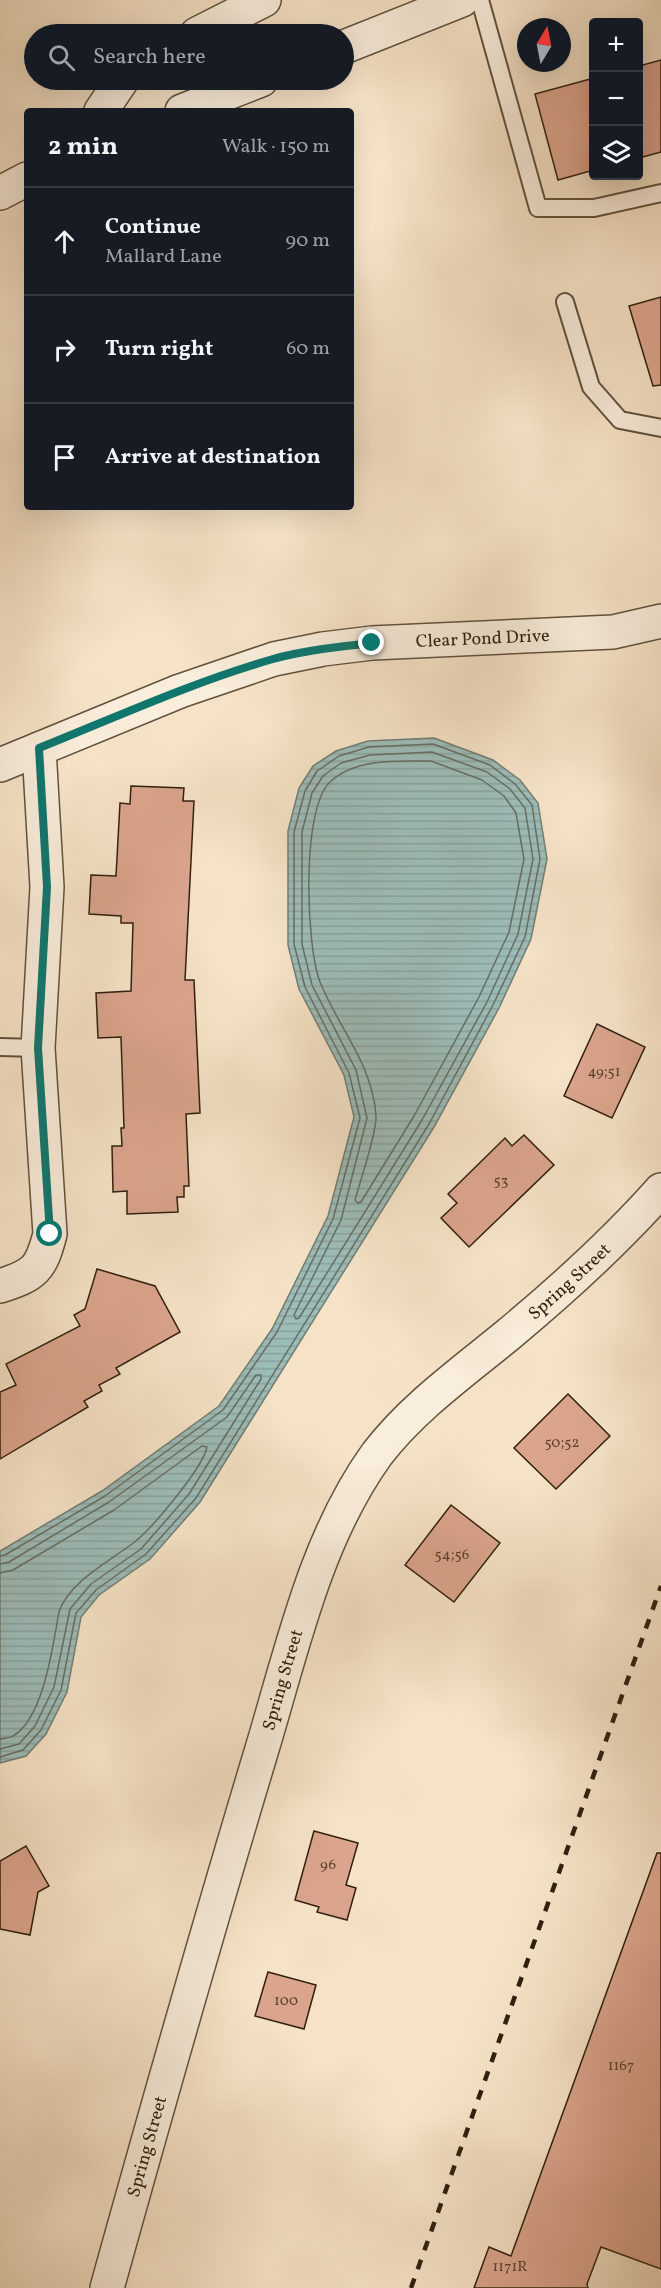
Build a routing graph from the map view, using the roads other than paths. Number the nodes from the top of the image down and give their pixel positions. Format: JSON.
{"nodes":[{"id":1,"x":264,"y":0,"type":"edge"},
{"id":2,"x":462,"y":0,"type":"edge"},
{"id":3,"x":480,"y":0,"type":"edge"},
{"id":4,"x":217,"y":24,"type":"edge"},
{"id":5,"x":354,"y":43,"type":"edge"},
{"id":6,"x":115,"y":90,"type":"edge"},
{"id":7,"x":236,"y":90,"type":"edge"},
{"id":8,"x":103,"y":108,"type":"edge"},
{"id":9,"x":190,"y":108,"type":"edge"},
{"id":10,"x":24,"y":181,"type":"edge"},
{"id":11,"x":0,"y":193,"type":"edge"},
{"id":12,"x":661,"y":193,"type":"edge"},
{"id":13,"x":565,"y":302,"type":"dead end"},
{"id":14,"x":661,"y":428,"type":"edge"},
{"id":15,"x":661,"y":621,"type":"edge"},
{"id":16,"x":39,"y":748,"type":"junction"},
{"id":17,"x":0,"y":765,"type":"edge"},
{"id":18,"x":0,"y":1047,"type":"edge"},
{"id":19,"x":38,"y":1048,"type":"junction"},
{"id":20,"x":661,"y":1190,"type":"edge"},
{"id":21,"x":0,"y":1286,"type":"edge"},
{"id":22,"x":107,"y":2288,"type":"edge"}],
"edges":[{"from":1,"to":4,"type":"street"},
{"from":2,"to":5,"type":"street"},
{"from":3,"to":12,"type":"lane"},
{"from":6,"to":8,"type":"street"},
{"from":7,"to":9,"type":"street"},
{"from":10,"to":11,"type":"street"},
{"from":13,"to":14,"type":"lane"},
{"from":15,"to":16,"type":"street","name":"Clear Pond Drive"},
{"from":16,"to":17,"type":"street","name":"Clear Pond Drive"},
{"from":16,"to":19,"type":"street"},
{"from":18,"to":19,"type":"lane"},
{"from":19,"to":21,"type":"street"},
{"from":20,"to":22,"type":"street","name":"Spring Street"}]}
